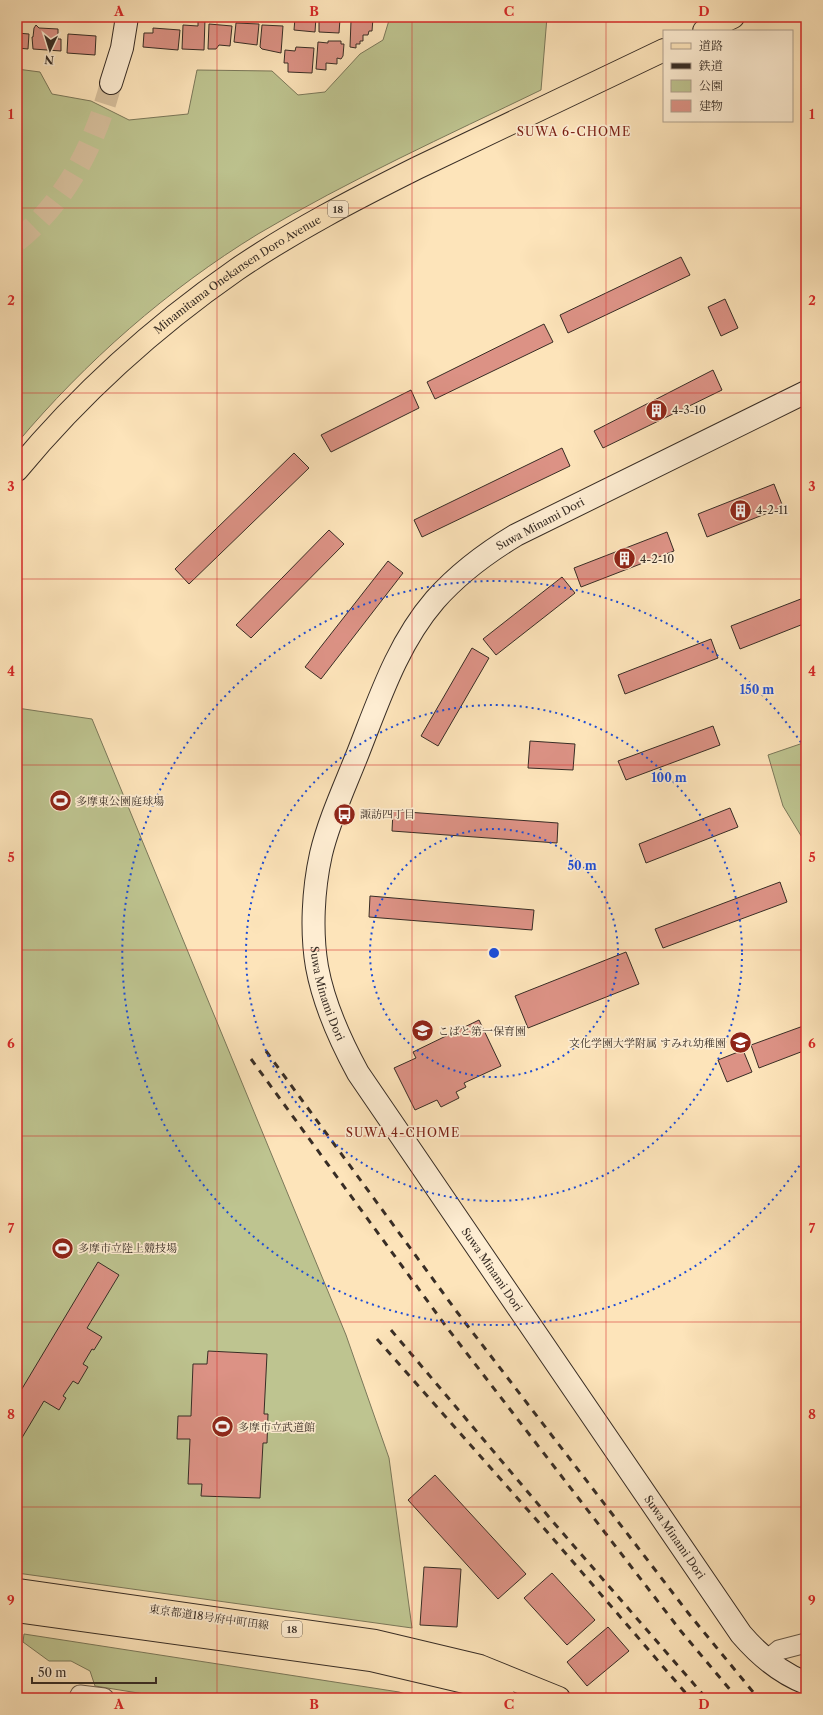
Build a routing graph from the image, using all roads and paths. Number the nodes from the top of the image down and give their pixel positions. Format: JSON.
{"nodes":[{"id":1,"x":127,"y":17,"type":"edge"},
{"id":2,"x":734,"y":17,"type":"edge"},
{"id":3,"x":706,"y":30,"type":"edge"},
{"id":4,"x":663,"y":50,"type":"edge"},
{"id":5,"x":111,"y":83,"type":"tunnel mouth"},
{"id":6,"x":806,"y":392,"type":"edge"},
{"id":7,"x":51,"y":429,"type":"junction"},
{"id":8,"x":17,"y":470,"type":"edge"},
{"id":9,"x":17,"y":480,"type":"edge"},
{"id":10,"x":17,"y":1590,"type":"edge"},
{"id":11,"x":17,"y":1611,"type":"edge"},
{"id":12,"x":806,"y":1643,"type":"edge"},
{"id":13,"x":767,"y":1660,"type":"junction"},
{"id":14,"x":806,"y":1683,"type":"edge"},
{"id":15,"x":472,"y":1691,"type":"edge"},
{"id":16,"x":79,"y":1698,"type":"edge"},
{"id":17,"x":104,"y":1698,"type":"edge"},
{"id":18,"x":505,"y":1698,"type":"edge"},
{"id":19,"x":559,"y":1698,"type":"edge"}],
"edges":[{"from":1,"to":5,"type":"street"},
{"from":2,"to":3,"type":"main road"},
{"from":4,"to":7,"type":"main road","name":"Minamitama Onekansen Doro Avenue","number":"18"},
{"from":6,"to":13,"type":"street","name":"Suwa Minami Dori"},
{"from":7,"to":8,"type":"main road","name":"Minamitama Onekansen Doro Avenue","number":"18"},
{"from":7,"to":9,"type":"main road","name":"Minamitama Onekansen Doro Avenue","number":"18"},
{"from":10,"to":19,"type":"main road","name":"東京都道18号府中町田線","number":"18"},
{"from":11,"to":15,"type":"main road","name":"東京都道18号府中町田線","number":"18"},
{"from":12,"to":13,"type":"street"},
{"from":13,"to":14,"type":"street","name":"Suwa Minami Dori"},
{"from":15,"to":18,"type":"main road","name":"東京都道18号府中町田線","number":"18"},
{"from":16,"to":17,"type":"street"}]}
